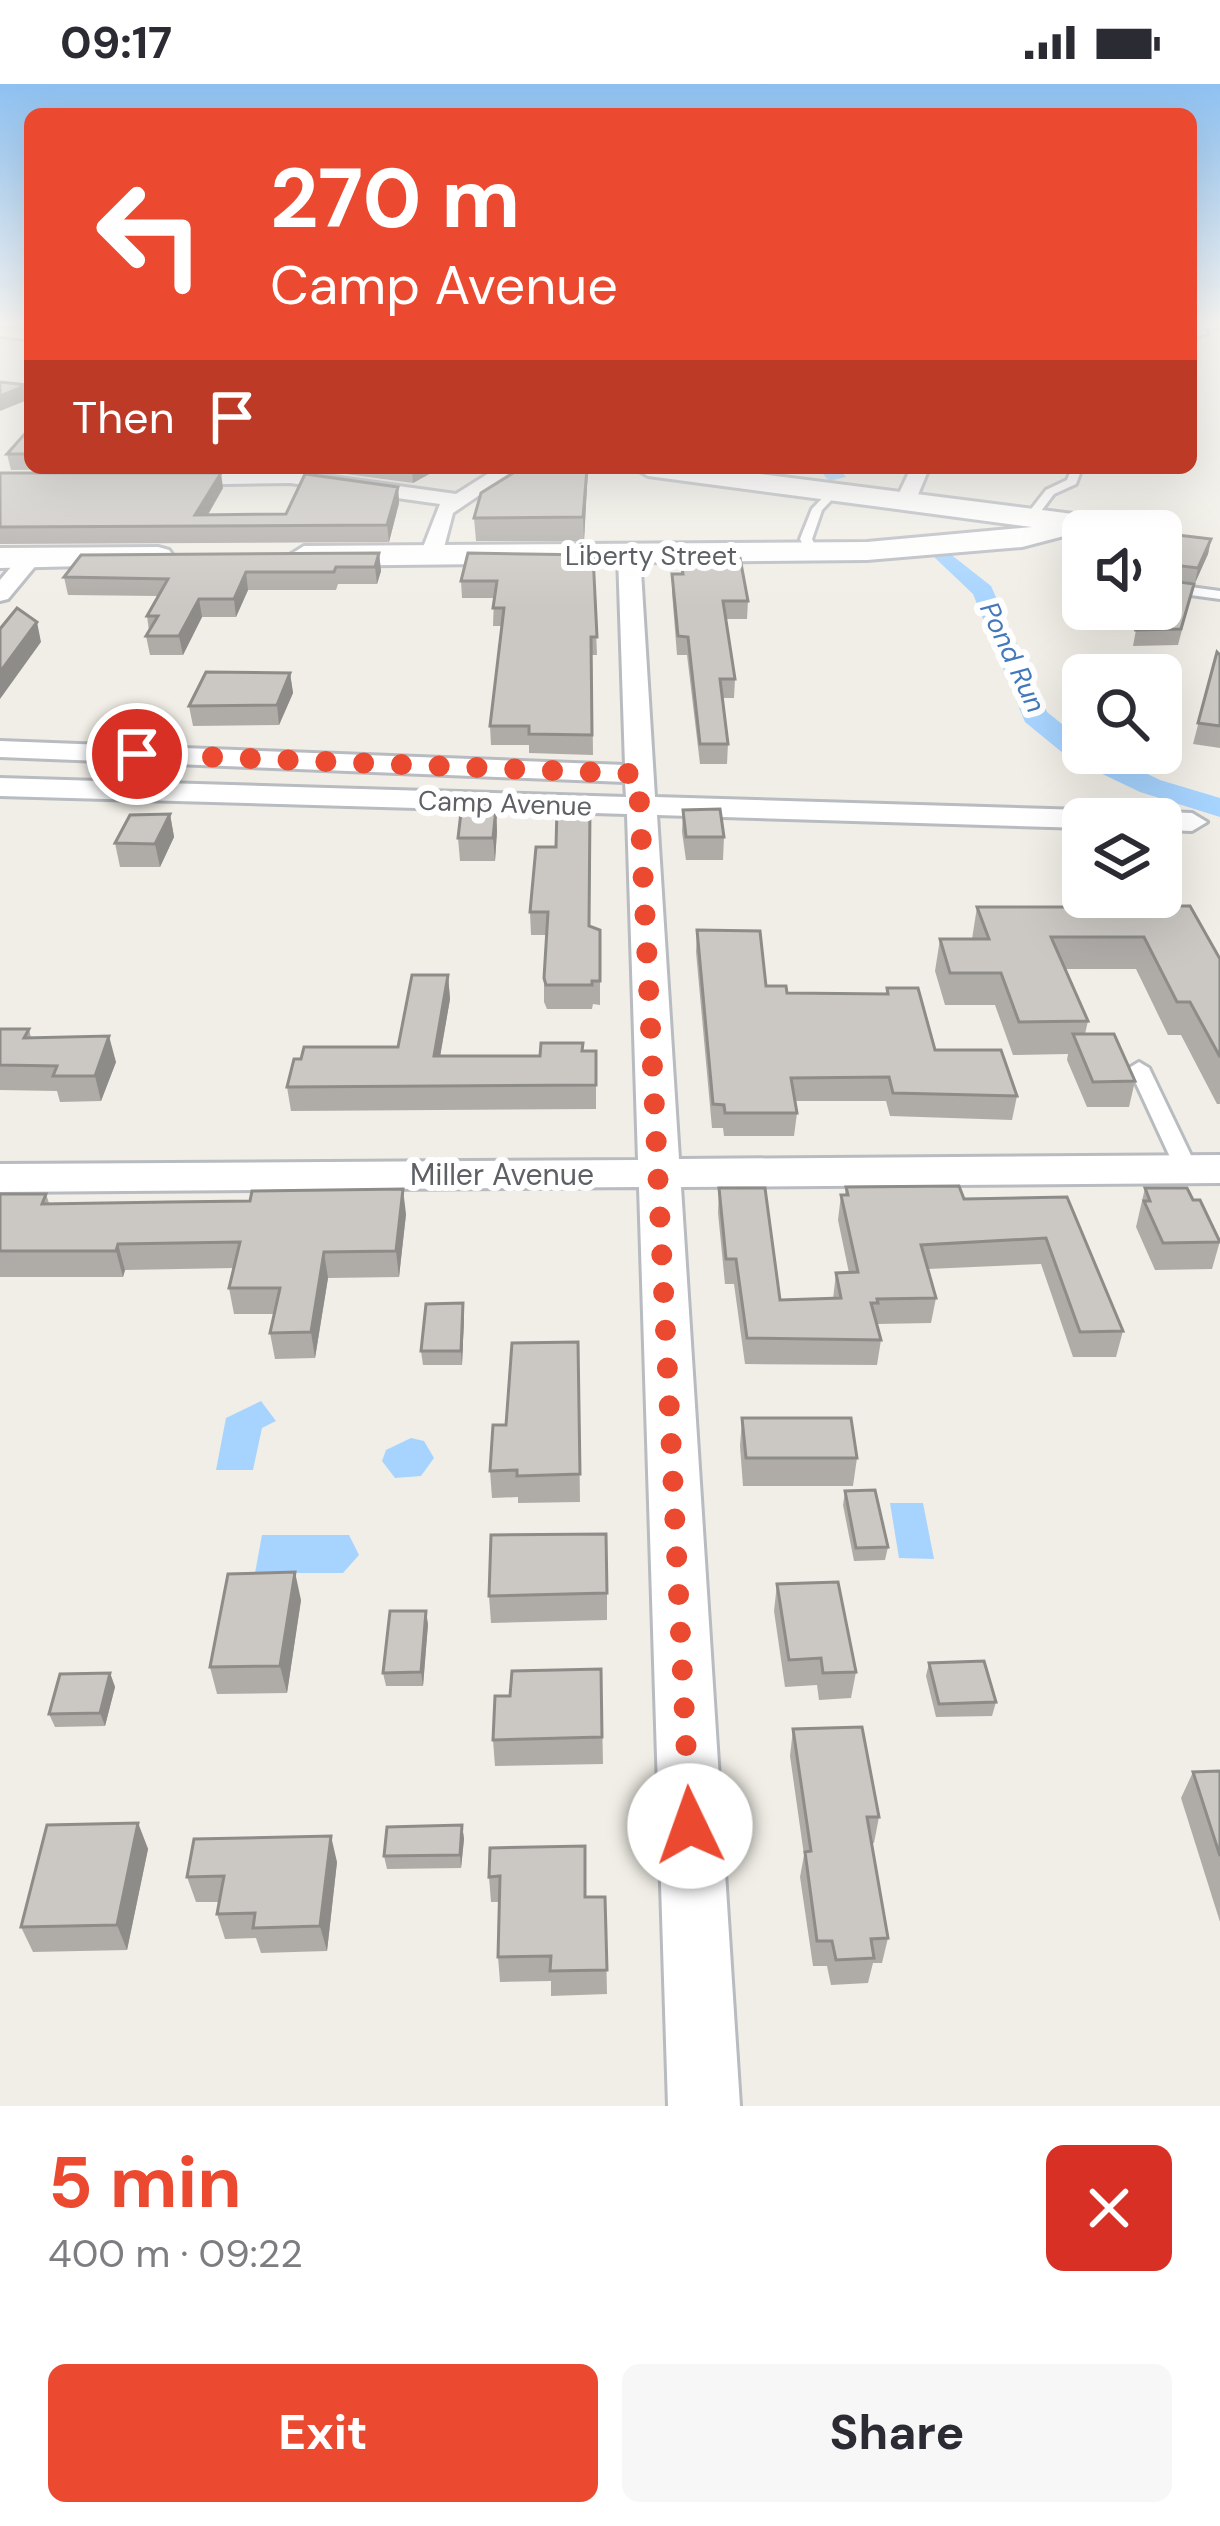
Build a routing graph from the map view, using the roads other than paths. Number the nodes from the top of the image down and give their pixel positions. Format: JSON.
{"nodes":[{"id":1,"x":500,"y":474,"type":"edge"},
{"id":2,"x":692,"y":474,"type":"edge"},
{"id":3,"x":917,"y":474,"type":"edge"},
{"id":4,"x":1075,"y":474,"type":"edge"},
{"id":5,"x":156,"y":479,"type":"edge"},
{"id":6,"x":833,"y":493,"type":"junction"},
{"id":7,"x":456,"y":500,"type":"junction"},
{"id":8,"x":905,"y":502,"type":"junction"},
{"id":9,"x":1031,"y":518,"type":"junction"},
{"id":10,"x":1062,"y":522,"type":"edge"},
{"id":11,"x":1062,"y":529,"type":"edge"},
{"id":12,"x":813,"y":554,"type":"junction"},
{"id":13,"x":431,"y":555,"type":"junction"},
{"id":14,"x":629,"y":555,"type":"junction"},
{"id":15,"x":196,"y":556,"type":"edge"},
{"id":16,"x":266,"y":556,"type":"edge"},
{"id":17,"x":15,"y":558,"type":"edge"},
{"id":18,"x":1182,"y":575,"type":"edge"},
{"id":19,"x":1220,"y":580,"type":"edge"},
{"id":20,"x":1182,"y":590,"type":"edge"},
{"id":21,"x":0,"y":594,"type":"edge"},
{"id":22,"x":1220,"y":595,"type":"edge"},
{"id":23,"x":0,"y":749,"type":"edge"},
{"id":24,"x":0,"y":787,"type":"edge"},
{"id":25,"x":639,"y":790,"type":"junction"},
{"id":26,"x":1062,"y":818,"type":"edge"},
{"id":27,"x":1138,"y":1068,"type":"dead end"},
{"id":28,"x":1204,"y":1170,"type":"edge"},
{"id":29,"x":658,"y":1173,"type":"junction"},
{"id":30,"x":0,"y":1178,"type":"edge"},
{"id":31,"x":704,"y":2106,"type":"edge"}],
"edges":[{"from":1,"to":7,"type":"street"},
{"from":2,"to":6,"type":"street"},
{"from":3,"to":8,"type":"street"},
{"from":4,"to":9,"type":"lane"},
{"from":5,"to":7,"type":"street"},
{"from":6,"to":8,"type":"street"},
{"from":6,"to":12,"type":"lane"},
{"from":7,"to":13,"type":"street"},
{"from":8,"to":9,"type":"street"},
{"from":9,"to":10,"type":"street"},
{"from":11,"to":12,"type":"street","name":"Liberty Street"},
{"from":12,"to":14,"type":"street","name":"Liberty Street"},
{"from":13,"to":14,"type":"street","name":"Liberty Street"},
{"from":13,"to":16,"type":"street","name":"Liberty Street"},
{"from":14,"to":25,"type":"street"},
{"from":15,"to":17,"type":"street"},
{"from":17,"to":21,"type":"street"},
{"from":18,"to":19,"type":"lane"},
{"from":20,"to":22,"type":"lane"},
{"from":23,"to":25,"type":"street","name":"Camp Avenue"},
{"from":24,"to":25,"type":"street","name":"Camp Avenue"},
{"from":25,"to":26,"type":"street","name":"Camp Avenue"},
{"from":25,"to":29,"type":"street"},
{"from":27,"to":28,"type":"lane"},
{"from":28,"to":29,"type":"street","name":"Miller Avenue"},
{"from":29,"to":30,"type":"street","name":"Miller Avenue"},
{"from":29,"to":31,"type":"street"}]}
